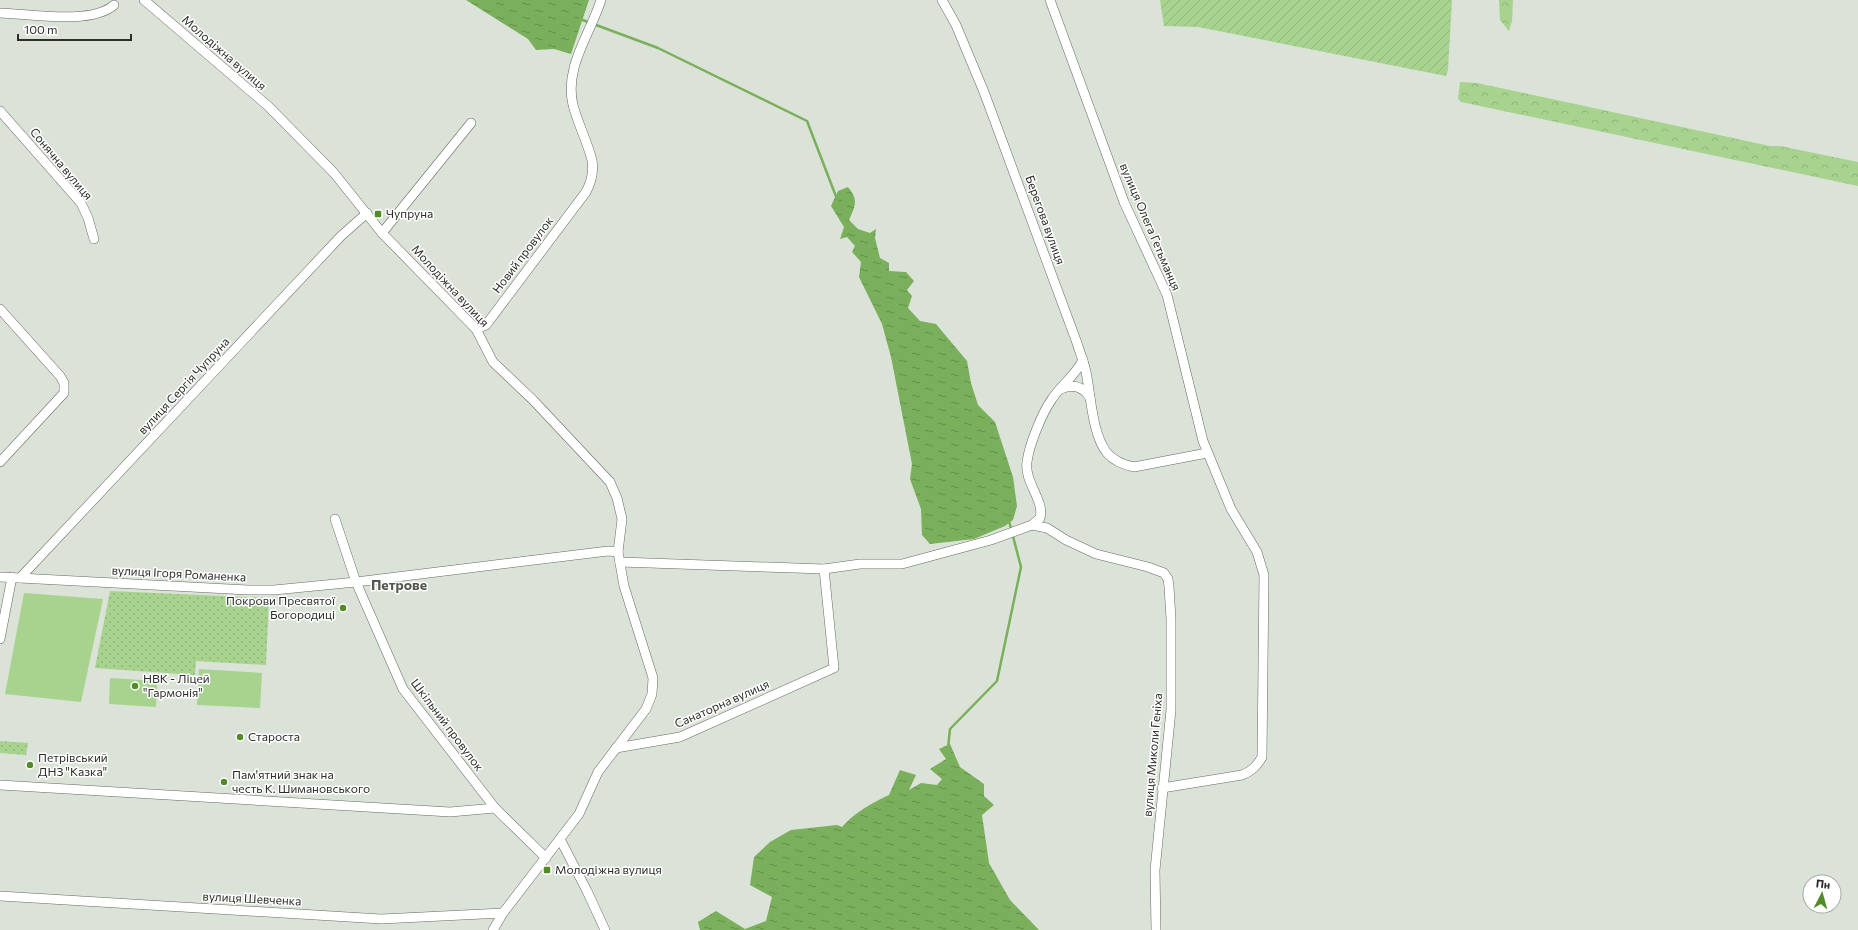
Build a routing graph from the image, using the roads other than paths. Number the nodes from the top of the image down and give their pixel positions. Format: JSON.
{"nodes":[{"id":1,"x":144,"y":0,"type":"edge"},
{"id":2,"x":601,"y":0,"type":"edge"},
{"id":3,"x":942,"y":0,"type":"edge"},
{"id":4,"x":1050,"y":0,"type":"edge"},
{"id":5,"x":114,"y":5,"type":"dead end"},
{"id":6,"x":0,"y":13,"type":"edge"},
{"id":7,"x":0,"y":111,"type":"edge"},
{"id":8,"x":471,"y":123,"type":"dead end"},
{"id":9,"x":367,"y":213,"type":"junction"},
{"id":10,"x":382,"y":233,"type":"junction"},
{"id":11,"x":94,"y":239,"type":"dead end"},
{"id":12,"x":0,"y":309,"type":"edge"},
{"id":13,"x":476,"y":329,"type":"junction"},
{"id":14,"x":1083,"y":360,"type":"junction"},
{"id":15,"x":1060,"y":389,"type":"junction"},
{"id":16,"x":1090,"y":398,"type":"junction"},
{"id":17,"x":1208,"y":453,"type":"junction"},
{"id":18,"x":0,"y":462,"type":"edge"},
{"id":19,"x":335,"y":519,"type":"dead end"},
{"id":20,"x":1032,"y":525,"type":"junction"},
{"id":21,"x":618,"y":552,"type":"junction"},
{"id":22,"x":620,"y":562,"type":"junction"},
{"id":23,"x":824,"y":569,"type":"junction"},
{"id":24,"x":0,"y":577,"type":"edge"},
{"id":25,"x":16,"y":578,"type":"junction"},
{"id":26,"x":356,"y":582,"type":"junction"},
{"id":27,"x":0,"y":639,"type":"edge"},
{"id":28,"x":616,"y":748,"type":"junction"},
{"id":29,"x":0,"y":785,"type":"edge"},
{"id":30,"x":1162,"y":788,"type":"junction"},
{"id":31,"x":495,"y":808,"type":"junction"},
{"id":32,"x":560,"y":839,"type":"junction"},
{"id":33,"x":546,"y":858,"type":"junction"},
{"id":34,"x":0,"y":896,"type":"edge"},
{"id":35,"x":503,"y":913,"type":"junction"},
{"id":36,"x":493,"y":930,"type":"edge"},
{"id":37,"x":605,"y":930,"type":"edge"},
{"id":38,"x":1156,"y":930,"type":"edge"}],
"edges":[{"from":1,"to":9,"type":"street","name":"Молодіжна вулиця"},
{"from":2,"to":13,"type":"street","name":"Новий провулок"},
{"from":3,"to":14,"type":"street","name":"Берегова вулиця"},
{"from":4,"to":17,"type":"street","name":"вулиця Олега Гетьманця"},
{"from":5,"to":6,"type":"street"},
{"from":7,"to":11,"type":"street","name":"Сонячна вулиця"},
{"from":8,"to":10,"type":"street"},
{"from":9,"to":10,"type":"street","name":"Молодіжна вулиця"},
{"from":9,"to":25,"type":"street","name":"вулиця Сергія Чупруна"},
{"from":10,"to":13,"type":"street","name":"Молодіжна вулиця"},
{"from":12,"to":18,"type":"street"},
{"from":13,"to":21,"type":"street","name":"Молодіжна вулиця"},
{"from":14,"to":15,"type":"street"},
{"from":14,"to":16,"type":"street","name":"Берегова вулиця"},
{"from":15,"to":16,"type":"street"},
{"from":15,"to":20,"type":"street"},
{"from":16,"to":17,"type":"street","name":"Берегова вулиця"},
{"from":17,"to":30,"type":"street","name":"вулиця Олега Гетьманця"},
{"from":19,"to":26,"type":"street","name":"Шкільний провулок"},
{"from":20,"to":23,"type":"street"},
{"from":20,"to":30,"type":"street","name":"вулиця Миколи Геніха"},
{"from":21,"to":22,"type":"street","name":"Молодіжна вулиця"},
{"from":21,"to":26,"type":"street","name":"вулиця Ігоря Романенка"},
{"from":22,"to":23,"type":"street"},
{"from":22,"to":28,"type":"street","name":"Молодіжна вулиця"},
{"from":23,"to":28,"type":"street","name":"Санаторна вулиця"},
{"from":24,"to":25,"type":"street","name":"вулиця Ігоря Романенка"},
{"from":25,"to":26,"type":"street","name":"вулиця Ігоря Романенка"},
{"from":25,"to":27,"type":"street"},
{"from":26,"to":31,"type":"street","name":"Шкільний провулок"},
{"from":28,"to":32,"type":"street"},
{"from":29,"to":31,"type":"street"},
{"from":30,"to":38,"type":"street","name":"вулиця Миколи Геніха"},
{"from":31,"to":33,"type":"street","name":"Шкільний провулок"},
{"from":32,"to":33,"type":"street"},
{"from":32,"to":37,"type":"street"},
{"from":33,"to":35,"type":"street"},
{"from":34,"to":35,"type":"street","name":"вулиця Шевченка"},
{"from":35,"to":36,"type":"street"}]}
